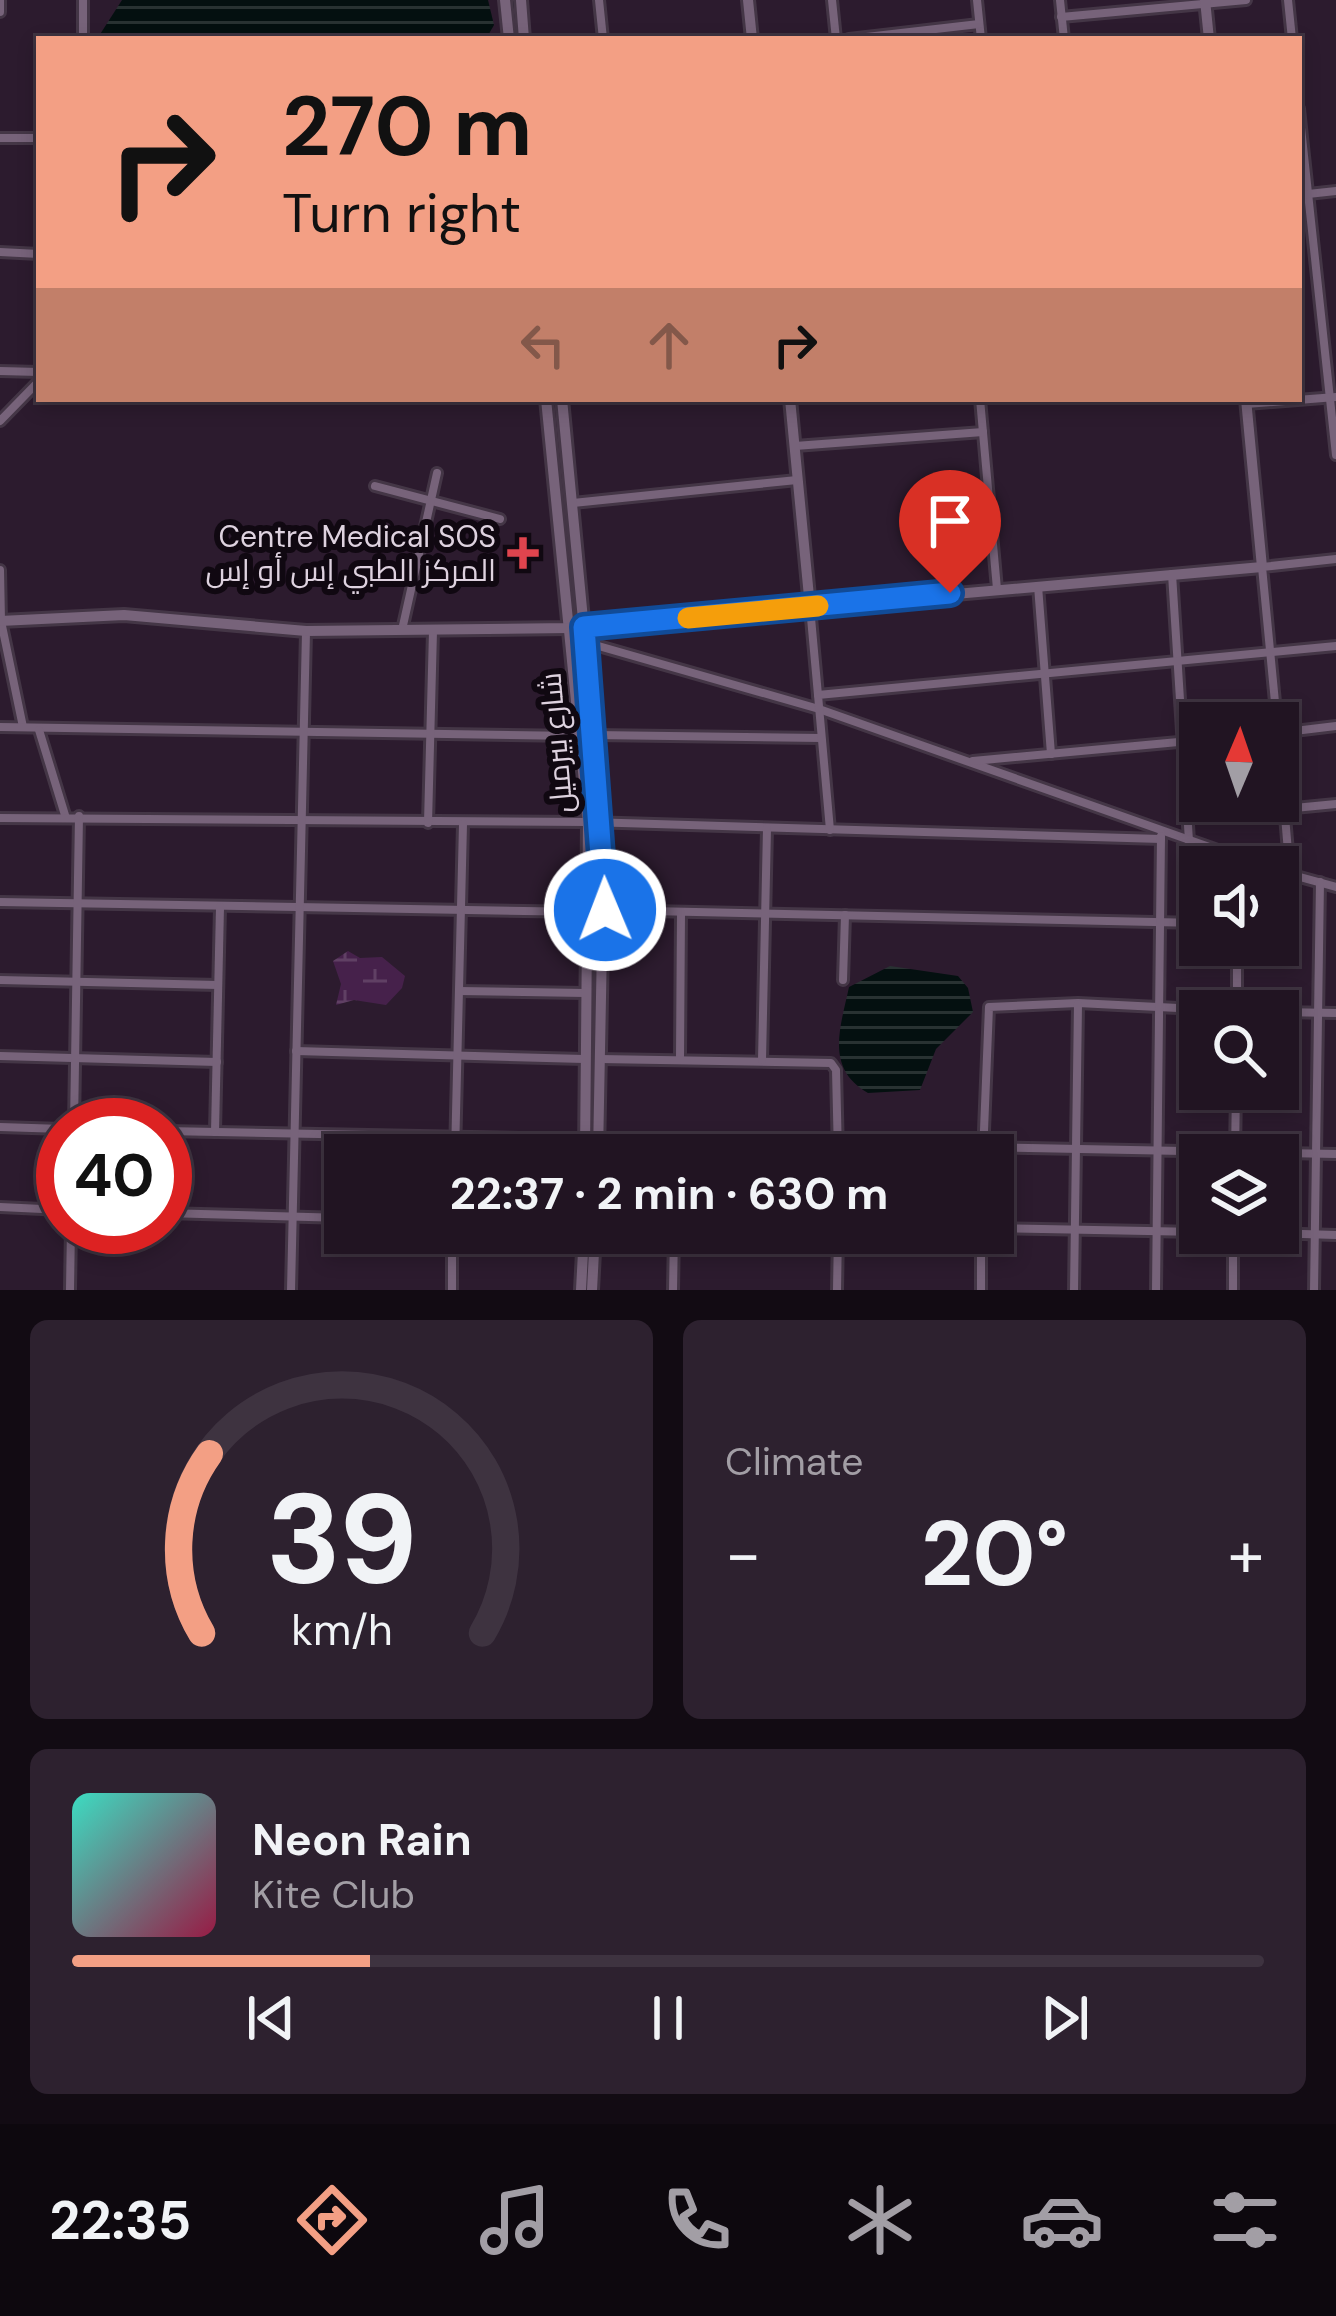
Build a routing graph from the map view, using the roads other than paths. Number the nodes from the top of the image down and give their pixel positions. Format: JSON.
{"nodes":[{"id":1,"x":0,"y":0,"type":"edge"},
{"id":2,"x":83,"y":0,"type":"edge"},
{"id":3,"x":505,"y":0,"type":"edge"},
{"id":4,"x":520,"y":0,"type":"edge"},
{"id":5,"x":599,"y":0,"type":"edge"},
{"id":6,"x":748,"y":0,"type":"edge"},
{"id":7,"x":832,"y":0,"type":"edge"},
{"id":8,"x":977,"y":0,"type":"edge"},
{"id":9,"x":1060,"y":0,"type":"edge"},
{"id":10,"x":1246,"y":0,"type":"edge"},
{"id":11,"x":1288,"y":0,"type":"edge"},
{"id":12,"x":1206,"y":2,"type":"edge"},
{"id":13,"x":0,"y":12,"type":"edge"},
{"id":14,"x":1061,"y":17,"type":"junction"},
{"id":15,"x":979,"y":24,"type":"junction"},
{"id":16,"x":83,"y":36,"type":"edge"},
{"id":17,"x":509,"y":36,"type":"edge"},
{"id":18,"x":524,"y":36,"type":"edge"},
{"id":19,"x":603,"y":36,"type":"edge"},
{"id":20,"x":752,"y":36,"type":"edge"},
{"id":21,"x":836,"y":36,"type":"edge"},
{"id":22,"x":875,"y":36,"type":"edge"},
{"id":23,"x":980,"y":36,"type":"edge"},
{"id":24,"x":1064,"y":36,"type":"edge"},
{"id":25,"x":1209,"y":36,"type":"edge"},
{"id":26,"x":1292,"y":36,"type":"edge"},
{"id":27,"x":0,"y":137,"type":"edge"},
{"id":28,"x":36,"y":138,"type":"edge"},
{"id":29,"x":1302,"y":160,"type":"edge"},
{"id":30,"x":1336,"y":191,"type":"edge"},
{"id":31,"x":1304,"y":194,"type":"edge"},
{"id":32,"x":0,"y":252,"type":"edge"},
{"id":33,"x":36,"y":254,"type":"edge"},
{"id":34,"x":0,"y":371,"type":"edge"},
{"id":35,"x":36,"y":376,"type":"edge"},
{"id":36,"x":36,"y":379,"type":"edge"},
{"id":37,"x":1333,"y":397,"type":"edge"},
{"id":38,"x":1302,"y":399,"type":"edge"},
{"id":39,"x":546,"y":402,"type":"edge"},
{"id":40,"x":562,"y":402,"type":"edge"},
{"id":41,"x":790,"y":402,"type":"edge"},
{"id":42,"x":980,"y":402,"type":"edge"},
{"id":43,"x":1246,"y":402,"type":"edge"},
{"id":44,"x":0,"y":421,"type":"edge"},
{"id":45,"x":983,"y":432,"type":"junction"},
{"id":46,"x":795,"y":446,"type":"junction"},
{"id":47,"x":1336,"y":455,"type":"edge"},
{"id":48,"x":437,"y":473,"type":"dead end"},
{"id":49,"x":799,"y":480,"type":"junction"},
{"id":50,"x":375,"y":486,"type":"dead end"},
{"id":51,"x":431,"y":501,"type":"junction"},
{"id":52,"x":573,"y":503,"type":"junction"},
{"id":53,"x":500,"y":519,"type":"dead end"},
{"id":54,"x":1336,"y":559,"type":"edge"},
{"id":55,"x":1262,"y":567,"type":"junction"},
{"id":56,"x":0,"y":570,"type":"edge"},
{"id":57,"x":1172,"y":574,"type":"junction"},
{"id":58,"x":1038,"y":585,"type":"junction"},
{"id":59,"x":997,"y":589,"type":"junction"},
{"id":60,"x":810,"y":607,"type":"junction"},
{"id":61,"x":1,"y":621,"type":"edge"},
{"id":62,"x":577,"y":627,"type":"junction"},
{"id":63,"x":402,"y":630,"type":"junction"},
{"id":64,"x":306,"y":631,"type":"junction"},
{"id":65,"x":433,"y":631,"type":"junction"},
{"id":66,"x":578,"y":644,"type":"junction"},
{"id":67,"x":1336,"y":646,"type":"edge"},
{"id":68,"x":1271,"y":652,"type":"junction"},
{"id":69,"x":1176,"y":662,"type":"junction"},
{"id":70,"x":1044,"y":674,"type":"junction"},
{"id":71,"x":818,"y":695,"type":"junction"},
{"id":72,"x":1180,"y":702,"type":"edge"},
{"id":73,"x":1275,"y":702,"type":"edge"},
{"id":74,"x":819,"y":709,"type":"junction"},
{"id":75,"x":1336,"y":726,"type":"edge"},
{"id":76,"x":0,"y":727,"type":"edge"},
{"id":77,"x":23,"y":728,"type":"junction"},
{"id":78,"x":39,"y":730,"type":"junction"},
{"id":79,"x":1299,"y":731,"type":"edge"},
{"id":80,"x":303,"y":734,"type":"junction"},
{"id":81,"x":593,"y":735,"type":"junction"},
{"id":82,"x":429,"y":736,"type":"junction"},
{"id":83,"x":578,"y":736,"type":"junction"},
{"id":84,"x":821,"y":738,"type":"junction"},
{"id":85,"x":1179,"y":742,"type":"edge"},
{"id":86,"x":1052,"y":754,"type":"junction"},
{"id":87,"x":965,"y":762,"type":"junction"},
{"id":88,"x":1336,"y":805,"type":"edge"},
{"id":89,"x":1299,"y":808,"type":"edge"},
{"id":90,"x":65,"y":815,"type":"junction"},
{"id":91,"x":79,"y":816,"type":"junction"},
{"id":92,"x":0,"y":818,"type":"edge"},
{"id":93,"x":301,"y":821,"type":"junction"},
{"id":94,"x":588,"y":822,"type":"junction"},
{"id":95,"x":1189,"y":822,"type":"edge"},
{"id":96,"x":428,"y":823,"type":"junction"},
{"id":97,"x":463,"y":824,"type":"junction"},
{"id":98,"x":603,"y":824,"type":"junction"},
{"id":99,"x":767,"y":828,"type":"junction"},
{"id":100,"x":830,"y":830,"type":"junction"},
{"id":101,"x":1161,"y":836,"type":"junction"},
{"id":102,"x":1190,"y":841,"type":"junction"},
{"id":103,"x":1201,"y":846,"type":"edge"},
{"id":104,"x":1299,"y":877,"type":"edge"},
{"id":105,"x":1320,"y":882,"type":"junction"},
{"id":106,"x":1336,"y":887,"type":"edge"},
{"id":107,"x":0,"y":902,"type":"edge"},
{"id":108,"x":77,"y":905,"type":"junction"},
{"id":109,"x":220,"y":907,"type":"junction"},
{"id":110,"x":300,"y":909,"type":"junction"},
{"id":111,"x":459,"y":910,"type":"junction"},
{"id":112,"x":605,"y":910,"type":"junction"},
{"id":113,"x":587,"y":912,"type":"junction"},
{"id":114,"x":681,"y":912,"type":"junction"},
{"id":115,"x":765,"y":913,"type":"junction"},
{"id":116,"x":845,"y":915,"type":"junction"},
{"id":117,"x":1159,"y":921,"type":"junction"},
{"id":118,"x":1179,"y":922,"type":"edge"},
{"id":119,"x":0,"y":980,"type":"edge"},
{"id":120,"x":74,"y":980,"type":"junction"},
{"id":121,"x":843,"y":980,"type":"dead end"},
{"id":122,"x":218,"y":985,"type":"junction"},
{"id":123,"x":459,"y":991,"type":"junction"},
{"id":124,"x":585,"y":993,"type":"junction"},
{"id":125,"x":1078,"y":1003,"type":"junction"},
{"id":126,"x":1157,"y":1005,"type":"junction"},
{"id":127,"x":1179,"y":1007,"type":"edge"},
{"id":128,"x":1299,"y":1013,"type":"edge"},
{"id":129,"x":1319,"y":1013,"type":"junction"},
{"id":130,"x":1336,"y":1013,"type":"edge"},
{"id":131,"x":296,"y":1051,"type":"junction"},
{"id":132,"x":458,"y":1054,"type":"junction"},
{"id":133,"x":0,"y":1055,"type":"edge"},
{"id":134,"x":76,"y":1058,"type":"junction"},
{"id":135,"x":680,"y":1058,"type":"junction"},
{"id":136,"x":584,"y":1059,"type":"junction"},
{"id":137,"x":600,"y":1059,"type":"junction"},
{"id":138,"x":761,"y":1060,"type":"junction"},
{"id":139,"x":217,"y":1062,"type":"junction"},
{"id":140,"x":75,"y":1098,"type":"edge"},
{"id":141,"x":0,"y":1127,"type":"edge"},
{"id":142,"x":36,"y":1128,"type":"edge"},
{"id":143,"x":295,"y":1130,"type":"junction"},
{"id":144,"x":192,"y":1132,"type":"edge"},
{"id":145,"x":215,"y":1132,"type":"junction"},
{"id":146,"x":402,"y":1134,"type":"edge"},
{"id":147,"x":456,"y":1134,"type":"edge"},
{"id":148,"x":591,"y":1134,"type":"edge"},
{"id":149,"x":593,"y":1134,"type":"edge"},
{"id":150,"x":838,"y":1134,"type":"edge"},
{"id":151,"x":984,"y":1134,"type":"edge"},
{"id":152,"x":1157,"y":1150,"type":"junction"},
{"id":153,"x":1014,"y":1151,"type":"edge"},
{"id":154,"x":1075,"y":1151,"type":"junction"},
{"id":155,"x":1179,"y":1151,"type":"edge"},
{"id":156,"x":1299,"y":1153,"type":"edge"},
{"id":157,"x":1318,"y":1153,"type":"junction"},
{"id":158,"x":1336,"y":1154,"type":"edge"},
{"id":159,"x":0,"y":1207,"type":"edge"},
{"id":160,"x":36,"y":1209,"type":"edge"},
{"id":161,"x":192,"y":1214,"type":"edge"},
{"id":162,"x":292,"y":1216,"type":"junction"},
{"id":163,"x":324,"y":1217,"type":"edge"},
{"id":164,"x":1014,"y":1228,"type":"edge"},
{"id":165,"x":1074,"y":1228,"type":"junction"},
{"id":166,"x":1157,"y":1231,"type":"junction"},
{"id":167,"x":1179,"y":1232,"type":"edge"},
{"id":168,"x":1299,"y":1234,"type":"edge"},
{"id":169,"x":1317,"y":1234,"type":"junction"},
{"id":170,"x":1336,"y":1235,"type":"edge"},
{"id":171,"x":71,"y":1254,"type":"edge"},
{"id":172,"x":452,"y":1254,"type":"edge"},
{"id":173,"x":583,"y":1254,"type":"edge"},
{"id":174,"x":594,"y":1254,"type":"edge"},
{"id":175,"x":674,"y":1254,"type":"edge"},
{"id":176,"x":838,"y":1254,"type":"edge"},
{"id":177,"x":981,"y":1254,"type":"edge"},
{"id":178,"x":1233,"y":1254,"type":"edge"},
{"id":179,"x":70,"y":1290,"type":"edge"},
{"id":180,"x":291,"y":1290,"type":"edge"},
{"id":181,"x":452,"y":1290,"type":"edge"},
{"id":182,"x":581,"y":1290,"type":"edge"},
{"id":183,"x":592,"y":1290,"type":"edge"},
{"id":184,"x":673,"y":1290,"type":"edge"},
{"id":185,"x":837,"y":1290,"type":"edge"},
{"id":186,"x":981,"y":1290,"type":"edge"},
{"id":187,"x":1074,"y":1290,"type":"edge"},
{"id":188,"x":1156,"y":1290,"type":"edge"},
{"id":189,"x":1233,"y":1290,"type":"edge"},
{"id":190,"x":1314,"y":1290,"type":"edge"}],
"edges":[{"from":1,"to":13,"type":"street"},
{"from":2,"to":16,"type":"street"},
{"from":3,"to":17,"type":"street"},
{"from":4,"to":18,"type":"street"},
{"from":5,"to":19,"type":"street"},
{"from":6,"to":20,"type":"street"},
{"from":7,"to":21,"type":"street"},
{"from":8,"to":15,"type":"street"},
{"from":9,"to":14,"type":"street"},
{"from":10,"to":12,"type":"street"},
{"from":11,"to":26,"type":"street"},
{"from":12,"to":14,"type":"street"},
{"from":12,"to":25,"type":"street"},
{"from":14,"to":24,"type":"street"},
{"from":15,"to":22,"type":"street"},
{"from":15,"to":23,"type":"street"},
{"from":27,"to":28,"type":"street"},
{"from":29,"to":31,"type":"street"},
{"from":30,"to":31,"type":"street"},
{"from":31,"to":37,"type":"street"},
{"from":32,"to":33,"type":"street"},
{"from":34,"to":35,"type":"street"},
{"from":36,"to":44,"type":"street"},
{"from":37,"to":38,"type":"street"},
{"from":37,"to":47,"type":"street"},
{"from":39,"to":62,"type":"street","name":"شارع بيرميل"},
{"from":40,"to":52,"type":"street","name":"شارع بيرميل"},
{"from":41,"to":46,"type":"street"},
{"from":42,"to":45,"type":"street"},
{"from":43,"to":55,"type":"street"},
{"from":45,"to":46,"type":"street"},
{"from":45,"to":59,"type":"street"},
{"from":46,"to":49,"type":"street"},
{"from":48,"to":51,"type":"street"},
{"from":49,"to":52,"type":"street"},
{"from":49,"to":60,"type":"street"},
{"from":50,"to":51,"type":"street"},
{"from":51,"to":53,"type":"street"},
{"from":51,"to":63,"type":"street"},
{"from":52,"to":62,"type":"street","name":"شارع بيرميل"},
{"from":54,"to":55,"type":"street"},
{"from":55,"to":57,"type":"street"},
{"from":55,"to":68,"type":"street"},
{"from":56,"to":61,"type":"street"},
{"from":57,"to":58,"type":"street"},
{"from":57,"to":69,"type":"street"},
{"from":58,"to":59,"type":"street"},
{"from":58,"to":70,"type":"street"},
{"from":59,"to":60,"type":"street"},
{"from":60,"to":62,"type":"street"},
{"from":60,"to":71,"type":"street"},
{"from":61,"to":64,"type":"street"},
{"from":61,"to":77,"type":"street"},
{"from":62,"to":65,"type":"street"},
{"from":62,"to":66,"type":"street","name":"شارع بيرميل"},
{"from":63,"to":64,"type":"street"},
{"from":63,"to":65,"type":"street"},
{"from":64,"to":80,"type":"street"},
{"from":65,"to":82,"type":"street"},
{"from":66,"to":74,"type":"street"},
{"from":66,"to":81,"type":"street","name":"شارع بيرميل"},
{"from":66,"to":83,"type":"street","name":"شارع بيرميل"},
{"from":67,"to":68,"type":"street"},
{"from":68,"to":69,"type":"street"},
{"from":68,"to":73,"type":"street"},
{"from":69,"to":70,"type":"street"},
{"from":69,"to":72,"type":"street"},
{"from":70,"to":71,"type":"street"},
{"from":70,"to":86,"type":"street"},
{"from":71,"to":74,"type":"street"},
{"from":74,"to":84,"type":"street"},
{"from":74,"to":87,"type":"street"},
{"from":75,"to":79,"type":"street"},
{"from":76,"to":77,"type":"street"},
{"from":77,"to":78,"type":"street"},
{"from":78,"to":80,"type":"street"},
{"from":78,"to":90,"type":"street"},
{"from":80,"to":82,"type":"street"},
{"from":80,"to":93,"type":"street"},
{"from":81,"to":84,"type":"street"},
{"from":81,"to":98,"type":"street","name":"شارع بيرميل"},
{"from":82,"to":83,"type":"street"},
{"from":82,"to":96,"type":"street"},
{"from":83,"to":94,"type":"street","name":"شارع بيرميل"},
{"from":84,"to":100,"type":"street"},
{"from":85,"to":86,"type":"street"},
{"from":86,"to":87,"type":"street"},
{"from":87,"to":101,"type":"street"},
{"from":88,"to":89,"type":"street"},
{"from":90,"to":91,"type":"street"},
{"from":90,"to":92,"type":"street"},
{"from":91,"to":93,"type":"street"},
{"from":91,"to":108,"type":"street"},
{"from":93,"to":96,"type":"street"},
{"from":93,"to":110,"type":"street"},
{"from":94,"to":97,"type":"street"},
{"from":94,"to":98,"type":"street"},
{"from":94,"to":113,"type":"street","name":"شارع بيرميل"},
{"from":95,"to":102,"type":"street"},
{"from":96,"to":97,"type":"street"},
{"from":97,"to":111,"type":"street"},
{"from":98,"to":99,"type":"street"},
{"from":98,"to":112,"type":"street","name":"شارع بيرميل"},
{"from":99,"to":100,"type":"street"},
{"from":99,"to":115,"type":"street"},
{"from":100,"to":101,"type":"street"},
{"from":101,"to":102,"type":"street"},
{"from":101,"to":117,"type":"street"},
{"from":102,"to":103,"type":"street"},
{"from":104,"to":105,"type":"street"},
{"from":105,"to":106,"type":"street"},
{"from":105,"to":129,"type":"street"},
{"from":107,"to":108,"type":"street"},
{"from":108,"to":109,"type":"street"},
{"from":108,"to":120,"type":"street"},
{"from":109,"to":110,"type":"street"},
{"from":109,"to":122,"type":"street"},
{"from":110,"to":111,"type":"street"},
{"from":110,"to":131,"type":"street"},
{"from":111,"to":113,"type":"street"},
{"from":111,"to":123,"type":"street"},
{"from":112,"to":114,"type":"street"},
{"from":112,"to":137,"type":"street","name":"شارع بيرميل"},
{"from":113,"to":124,"type":"street","name":"شارع بيرميل"},
{"from":114,"to":115,"type":"street"},
{"from":114,"to":135,"type":"street"},
{"from":115,"to":116,"type":"street"},
{"from":115,"to":138,"type":"street"},
{"from":116,"to":117,"type":"street"},
{"from":116,"to":121,"type":"street"},
{"from":117,"to":118,"type":"street"},
{"from":117,"to":126,"type":"street"},
{"from":119,"to":120,"type":"street"},
{"from":120,"to":122,"type":"street"},
{"from":120,"to":134,"type":"street"},
{"from":122,"to":139,"type":"street"},
{"from":123,"to":124,"type":"street"},
{"from":123,"to":132,"type":"street"},
{"from":124,"to":136,"type":"street","name":"شارع بيرميل"},
{"from":125,"to":126,"type":"street"},
{"from":125,"to":151,"type":"street"},
{"from":125,"to":154,"type":"street"},
{"from":126,"to":127,"type":"street"},
{"from":126,"to":152,"type":"street"},
{"from":128,"to":129,"type":"street"},
{"from":129,"to":130,"type":"street"},
{"from":129,"to":157,"type":"street"},
{"from":131,"to":132,"type":"street"},
{"from":131,"to":143,"type":"street"},
{"from":132,"to":136,"type":"street"},
{"from":132,"to":147,"type":"street"},
{"from":133,"to":134,"type":"street"},
{"from":134,"to":139,"type":"street"},
{"from":134,"to":140,"type":"street"},
{"from":135,"to":137,"type":"street"},
{"from":135,"to":138,"type":"street"},
{"from":136,"to":148,"type":"street","name":"شارع بيرميل"},
{"from":137,"to":149,"type":"street","name":"شارع بيرميل"},
{"from":138,"to":150,"type":"street"},
{"from":139,"to":145,"type":"street"},
{"from":141,"to":142,"type":"street"},
{"from":143,"to":145,"type":"street"},
{"from":143,"to":146,"type":"street"},
{"from":143,"to":162,"type":"street"},
{"from":144,"to":145,"type":"street"},
{"from":152,"to":154,"type":"street"},
{"from":152,"to":155,"type":"street"},
{"from":152,"to":166,"type":"street"},
{"from":153,"to":154,"type":"street"},
{"from":154,"to":165,"type":"street"},
{"from":156,"to":157,"type":"street"},
{"from":157,"to":158,"type":"street"},
{"from":157,"to":169,"type":"street"},
{"from":159,"to":160,"type":"street"},
{"from":161,"to":162,"type":"street"},
{"from":162,"to":163,"type":"street"},
{"from":162,"to":180,"type":"street"},
{"from":164,"to":165,"type":"street"},
{"from":165,"to":166,"type":"street"},
{"from":165,"to":187,"type":"street"},
{"from":166,"to":167,"type":"street"},
{"from":166,"to":188,"type":"street"},
{"from":168,"to":169,"type":"street"},
{"from":169,"to":170,"type":"street"},
{"from":169,"to":190,"type":"street"},
{"from":171,"to":179,"type":"street"},
{"from":172,"to":181,"type":"street"},
{"from":173,"to":182,"type":"street"},
{"from":174,"to":183,"type":"street"},
{"from":175,"to":184,"type":"street"},
{"from":176,"to":185,"type":"street"},
{"from":177,"to":186,"type":"street"},
{"from":178,"to":189,"type":"street"}]}
